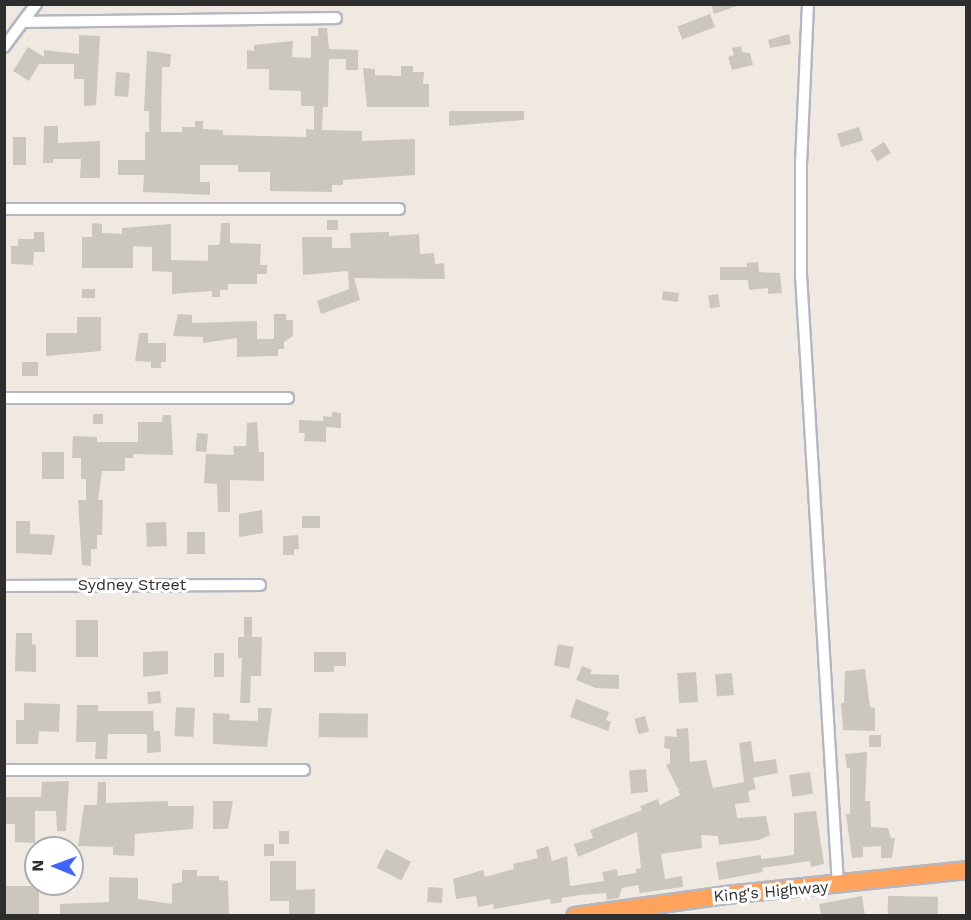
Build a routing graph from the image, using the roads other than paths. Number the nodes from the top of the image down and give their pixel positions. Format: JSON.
{"nodes":[{"id":1,"x":36,"y":4,"type":"edge"},
{"id":2,"x":808,"y":4,"type":"edge"},
{"id":3,"x":336,"y":18,"type":"dead end"},
{"id":4,"x":23,"y":22,"type":"junction"},
{"id":5,"x":4,"y":47,"type":"edge"},
{"id":6,"x":399,"y":208,"type":"dead end"},
{"id":7,"x":4,"y":209,"type":"edge"},
{"id":8,"x":4,"y":398,"type":"edge"},
{"id":9,"x":288,"y":398,"type":"dead end"},
{"id":10,"x":260,"y":585,"type":"dead end"},
{"id":11,"x":4,"y":586,"type":"edge"},
{"id":12,"x":4,"y":770,"type":"edge"},
{"id":13,"x":304,"y":770,"type":"dead end"},
{"id":14,"x":966,"y":870,"type":"edge"},
{"id":15,"x":838,"y":886,"type":"junction"},
{"id":16,"x":576,"y":915,"type":"edge"}],
"edges":[{"from":1,"to":4,"type":"street"},
{"from":2,"to":15,"type":"street"},
{"from":3,"to":4,"type":"street"},
{"from":4,"to":5,"type":"street"},
{"from":6,"to":7,"type":"street"},
{"from":8,"to":9,"type":"street"},
{"from":10,"to":11,"type":"street","name":"Sydney Street"},
{"from":12,"to":13,"type":"street"},
{"from":14,"to":15,"type":"highway","name":"King's Highway"},
{"from":15,"to":16,"type":"highway","name":"King's Highway"}]}
